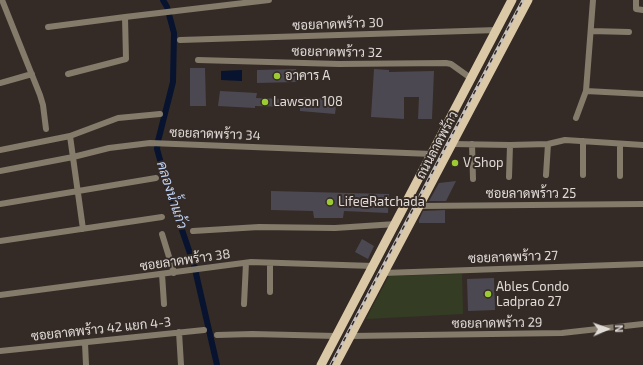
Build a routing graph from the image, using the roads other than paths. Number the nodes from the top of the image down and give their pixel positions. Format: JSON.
{"nodes":[{"id":1,"x":2,"y":0,"type":"edge"},
{"id":2,"x":269,"y":0,"type":"edge"},
{"id":3,"x":512,"y":0,"type":"edge"},
{"id":4,"x":528,"y":0,"type":"edge"},
{"id":5,"x":593,"y":0,"type":"edge"},
{"id":6,"x":636,"y":0,"type":"edge"},
{"id":7,"x":643,"y":10,"type":"edge"},
{"id":8,"x":125,"y":16,"type":"junction"},
{"id":9,"x":48,"y":27,"type":"dead end"},
{"id":10,"x":497,"y":30,"type":"junction"},
{"id":11,"x":591,"y":31,"type":"junction"},
{"id":12,"x":629,"y":32,"type":"dead end"},
{"id":13,"x":180,"y":40,"type":"dead end"},
{"id":14,"x":198,"y":60,"type":"dead end"},
{"id":15,"x":32,"y":74,"type":"junction"},
{"id":16,"x":68,"y":74,"type":"dead end"},
{"id":17,"x":472,"y":79,"type":"junction"},
{"id":18,"x":0,"y":83,"type":"edge"},
{"id":19,"x":586,"y":90,"type":"junction"},
{"id":20,"x":643,"y":94,"type":"edge"},
{"id":21,"x":160,"y":114,"type":"dead end"},
{"id":22,"x":576,"y":118,"type":"dead end"},
{"id":23,"x":46,"y":129,"type":"dead end"},
{"id":24,"x":70,"y":136,"type":"junction"},
{"id":25,"x":583,"y":141,"type":"junction"},
{"id":26,"x":452,"y":144,"type":"junction"},
{"id":27,"x":472,"y":144,"type":"junction"},
{"id":28,"x":548,"y":144,"type":"junction"},
{"id":29,"x":620,"y":144,"type":"junction"},
{"id":30,"x":510,"y":145,"type":"junction"},
{"id":31,"x":643,"y":145,"type":"edge"},
{"id":32,"x":0,"y":150,"type":"edge"},
{"id":33,"x":432,"y":154,"type":"junction"},
{"id":34,"x":73,"y":157,"type":"junction"},
{"id":35,"x":0,"y":171,"type":"edge"},
{"id":36,"x":546,"y":175,"type":"dead end"},
{"id":37,"x":583,"y":175,"type":"dead end"},
{"id":38,"x":620,"y":176,"type":"dead end"},
{"id":39,"x":509,"y":177,"type":"dead end"},
{"id":40,"x":156,"y":178,"type":"dead end"},
{"id":41,"x":473,"y":179,"type":"dead end"},
{"id":42,"x":78,"y":192,"type":"junction"},
{"id":43,"x":0,"y":204,"type":"edge"},
{"id":44,"x":643,"y":204,"type":"edge"},
{"id":45,"x":420,"y":206,"type":"junction"},
{"id":46,"x":162,"y":217,"type":"dead end"},
{"id":47,"x":396,"y":224,"type":"junction"},
{"id":48,"x":83,"y":229,"type":"junction"},
{"id":49,"x":193,"y":231,"type":"dead end"},
{"id":50,"x":162,"y":234,"type":"dead end"},
{"id":51,"x":0,"y":241,"type":"edge"},
{"id":52,"x":246,"y":263,"type":"junction"},
{"id":53,"x":270,"y":263,"type":"junction"},
{"id":54,"x":643,"y":264,"type":"edge"},
{"id":55,"x":374,"y":266,"type":"junction"},
{"id":56,"x":174,"y":273,"type":"junction"},
{"id":57,"x":384,"y":273,"type":"junction"},
{"id":58,"x":162,"y":274,"type":"junction"},
{"id":59,"x":270,"y":292,"type":"dead end"},
{"id":60,"x":0,"y":295,"type":"edge"},
{"id":61,"x":164,"y":304,"type":"dead end"},
{"id":62,"x":244,"y":304,"type":"dead end"},
{"id":63,"x":643,"y":324,"type":"edge"},
{"id":64,"x":204,"y":330,"type":"dead end"},
{"id":65,"x":180,"y":332,"type":"junction"},
{"id":66,"x":216,"y":335,"type":"dead end"},
{"id":67,"x":336,"y":336,"type":"junction"},
{"id":68,"x":350,"y":336,"type":"junction"},
{"id":69,"x":85,"y":343,"type":"junction"},
{"id":70,"x":0,"y":351,"type":"edge"},
{"id":71,"x":86,"y":365,"type":"edge"},
{"id":72,"x":181,"y":365,"type":"edge"},
{"id":73,"x":321,"y":365,"type":"edge"},
{"id":74,"x":335,"y":365,"type":"edge"}],
"edges":[{"from":1,"to":15,"type":"street"},
{"from":2,"to":8,"type":"street"},
{"from":3,"to":10,"type":"main road","name":"ถนนลาดพร้าว"},
{"from":4,"to":26,"type":"main road","name":"ถนนลาดพร้าว"},
{"from":5,"to":11,"type":"street"},
{"from":6,"to":7,"type":"street"},
{"from":8,"to":9,"type":"street"},
{"from":8,"to":16,"type":"street"},
{"from":10,"to":13,"type":"street","name":"ซอยลาดพร้าว 30"},
{"from":10,"to":17,"type":"main road","name":"ถนนลาดพร้าว"},
{"from":11,"to":12,"type":"street"},
{"from":11,"to":19,"type":"street"},
{"from":14,"to":17,"type":"street","name":"ซอยลาดพร้าว 32"},
{"from":15,"to":18,"type":"street"},
{"from":15,"to":23,"type":"street"},
{"from":17,"to":33,"type":"main road","name":"ถนนลาดพร้าว"},
{"from":19,"to":20,"type":"street"},
{"from":19,"to":22,"type":"street"},
{"from":21,"to":24,"type":"street"},
{"from":24,"to":32,"type":"street"},
{"from":24,"to":34,"type":"street"},
{"from":25,"to":28,"type":"street"},
{"from":25,"to":29,"type":"street"},
{"from":25,"to":37,"type":"street"},
{"from":26,"to":27,"type":"street"},
{"from":26,"to":45,"type":"main road","name":"ถนนลาดพร้าว"},
{"from":27,"to":30,"type":"street"},
{"from":27,"to":41,"type":"street"},
{"from":28,"to":30,"type":"street"},
{"from":28,"to":36,"type":"street"},
{"from":29,"to":31,"type":"street"},
{"from":29,"to":38,"type":"street"},
{"from":30,"to":39,"type":"street"},
{"from":33,"to":34,"type":"street","name":"ซอยลาดพร้าว 34"},
{"from":33,"to":47,"type":"main road","name":"ถนนลาดพร้าว"},
{"from":34,"to":35,"type":"street","name":"ซอยลาดพร้าว 34"},
{"from":34,"to":42,"type":"street"},
{"from":40,"to":42,"type":"street"},
{"from":42,"to":43,"type":"street"},
{"from":42,"to":48,"type":"street"},
{"from":44,"to":45,"type":"street","name":"ซอยลาดพร้าว 25"},
{"from":45,"to":57,"type":"main road","name":"ถนนลาดพร้าว"},
{"from":46,"to":48,"type":"street"},
{"from":47,"to":49,"type":"street"},
{"from":47,"to":55,"type":"main road","name":"ถนนลาดพร้าว"},
{"from":48,"to":51,"type":"street"},
{"from":50,"to":56,"type":"street"},
{"from":52,"to":53,"type":"street","name":"ซอยลาดพร้าว 38"},
{"from":52,"to":56,"type":"street","name":"ซอยลาดพร้าว 38"},
{"from":52,"to":62,"type":"street"},
{"from":53,"to":55,"type":"street","name":"ซอยลาดพร้าว 38"},
{"from":53,"to":59,"type":"street"},
{"from":54,"to":57,"type":"street","name":"ซอยลาดพร้าว 27"},
{"from":55,"to":67,"type":"main road","name":"ถนนลาดพร้าว"},
{"from":56,"to":58,"type":"street","name":"ซอยลาดพร้าว 38"},
{"from":57,"to":68,"type":"main road","name":"ถนนลาดพร้าว"},
{"from":58,"to":60,"type":"street","name":"ซอยลาดพร้าว 38"},
{"from":58,"to":61,"type":"street"},
{"from":63,"to":68,"type":"street","name":"ซอยลาดพร้าว 29"},
{"from":64,"to":65,"type":"street","name":"ซอยลาดพร้าว 42 แยก 4-3"},
{"from":65,"to":69,"type":"street","name":"ซอยลาดพร้าว 42 แยก 4-3"},
{"from":65,"to":72,"type":"street"},
{"from":66,"to":67,"type":"street"},
{"from":67,"to":73,"type":"main road","name":"ถนนลาดพร้าว"},
{"from":68,"to":74,"type":"main road","name":"ถนนลาดพร้าว"},
{"from":69,"to":70,"type":"street","name":"ซอยลาดพร้าว 42 แยก 4-3"},
{"from":69,"to":71,"type":"street"}]}
